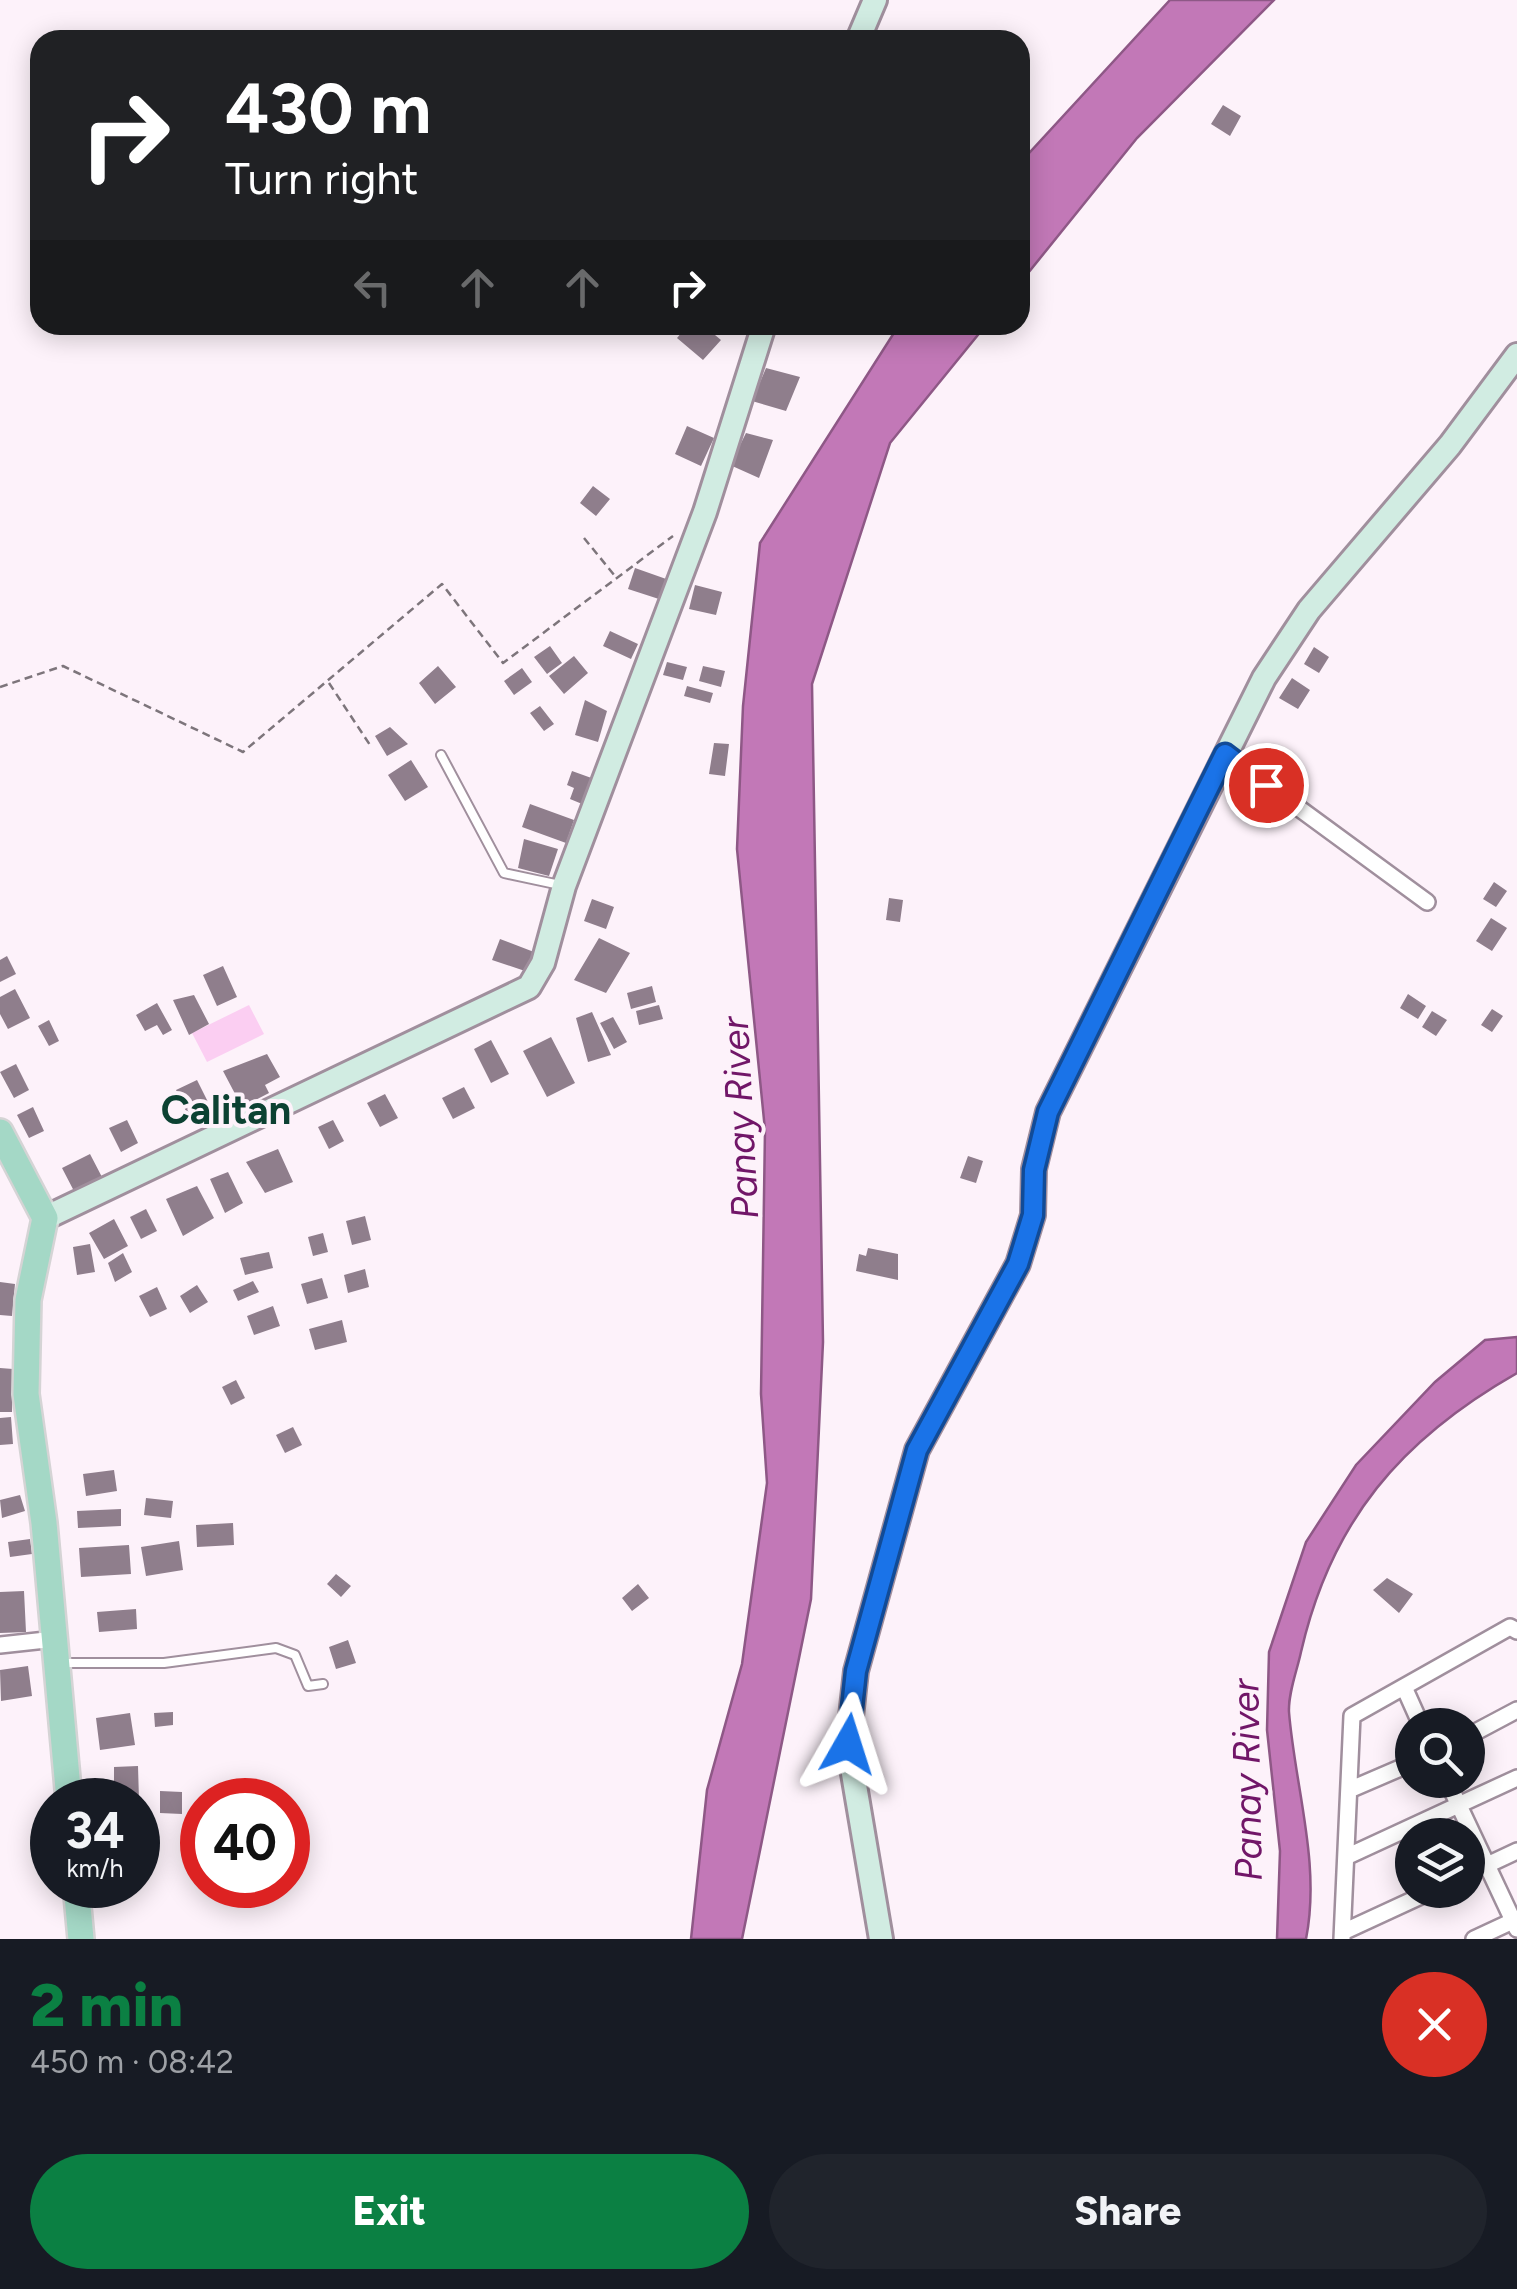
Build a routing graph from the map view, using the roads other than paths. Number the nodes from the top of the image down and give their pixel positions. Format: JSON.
{"nodes":[{"id":1,"x":874,"y":0,"type":"edge"},
{"id":2,"x":862,"y":30,"type":"edge"},
{"id":3,"x":761,"y":335,"type":"edge"},
{"id":4,"x":1517,"y":356,"type":"edge"},
{"id":5,"x":441,"y":754,"type":"dead end"},
{"id":6,"x":1225,"y":754,"type":"junction"},
{"id":7,"x":564,"y":886,"type":"junction"},
{"id":8,"x":1428,"y":902,"type":"dead end"},
{"id":9,"x":0,"y":1132,"type":"edge"},
{"id":10,"x":45,"y":1218,"type":"junction"},
{"id":11,"x":1517,"y":1631,"type":"edge"},
{"id":12,"x":0,"y":1644,"type":"edge"},
{"id":13,"x":56,"y":1651,"type":"junction"},
{"id":14,"x":322,"y":1684,"type":"dead end"},
{"id":15,"x":1404,"y":1687,"type":"junction"},
{"id":16,"x":1414,"y":1708,"type":"edge"},
{"id":17,"x":1517,"y":1710,"type":"edge"},
{"id":18,"x":1485,"y":1727,"type":"edge"},
{"id":19,"x":1395,"y":1770,"type":"edge"},
{"id":20,"x":67,"y":1778,"type":"edge"},
{"id":21,"x":1517,"y":1778,"type":"edge"},
{"id":22,"x":1349,"y":1790,"type":"junction"},
{"id":23,"x":1456,"y":1798,"type":"edge"},
{"id":24,"x":1460,"y":1806,"type":"junction"},
{"id":25,"x":1517,"y":1851,"type":"edge"},
{"id":26,"x":1346,"y":1857,"type":"junction"},
{"id":27,"x":1487,"y":1865,"type":"junction"},
{"id":28,"x":78,"y":1908,"type":"edge"},
{"id":29,"x":1398,"y":1908,"type":"edge"},
{"id":30,"x":1516,"y":1923,"type":"edge"},
{"id":31,"x":1342,"y":1936,"type":"edge"},
{"id":32,"x":81,"y":1939,"type":"edge"},
{"id":33,"x":882,"y":1939,"type":"edge"},
{"id":34,"x":1474,"y":1939,"type":"edge"}],
"edges":[{"from":1,"to":2,"type":"street"},
{"from":3,"to":7,"type":"street"},
{"from":4,"to":6,"type":"street"},
{"from":5,"to":7,"type":"lane"},
{"from":6,"to":8,"type":"street"},
{"from":6,"to":33,"type":"street"},
{"from":7,"to":10,"type":"street"},
{"from":9,"to":10,"type":"main road"},
{"from":10,"to":13,"type":"main road"},
{"from":11,"to":15,"type":"street"},
{"from":12,"to":13,"type":"street"},
{"from":13,"to":14,"type":"lane"},
{"from":13,"to":20,"type":"main road"},
{"from":15,"to":16,"type":"street"},
{"from":15,"to":22,"type":"street"},
{"from":17,"to":18,"type":"street"},
{"from":19,"to":22,"type":"street"},
{"from":21,"to":24,"type":"street"},
{"from":22,"to":26,"type":"street"},
{"from":23,"to":24,"type":"street"},
{"from":24,"to":26,"type":"street"},
{"from":24,"to":27,"type":"street"},
{"from":25,"to":27,"type":"street"},
{"from":26,"to":31,"type":"street"},
{"from":27,"to":30,"type":"street"},
{"from":28,"to":32,"type":"main road"},
{"from":29,"to":31,"type":"street"},
{"from":30,"to":34,"type":"street"}]}
